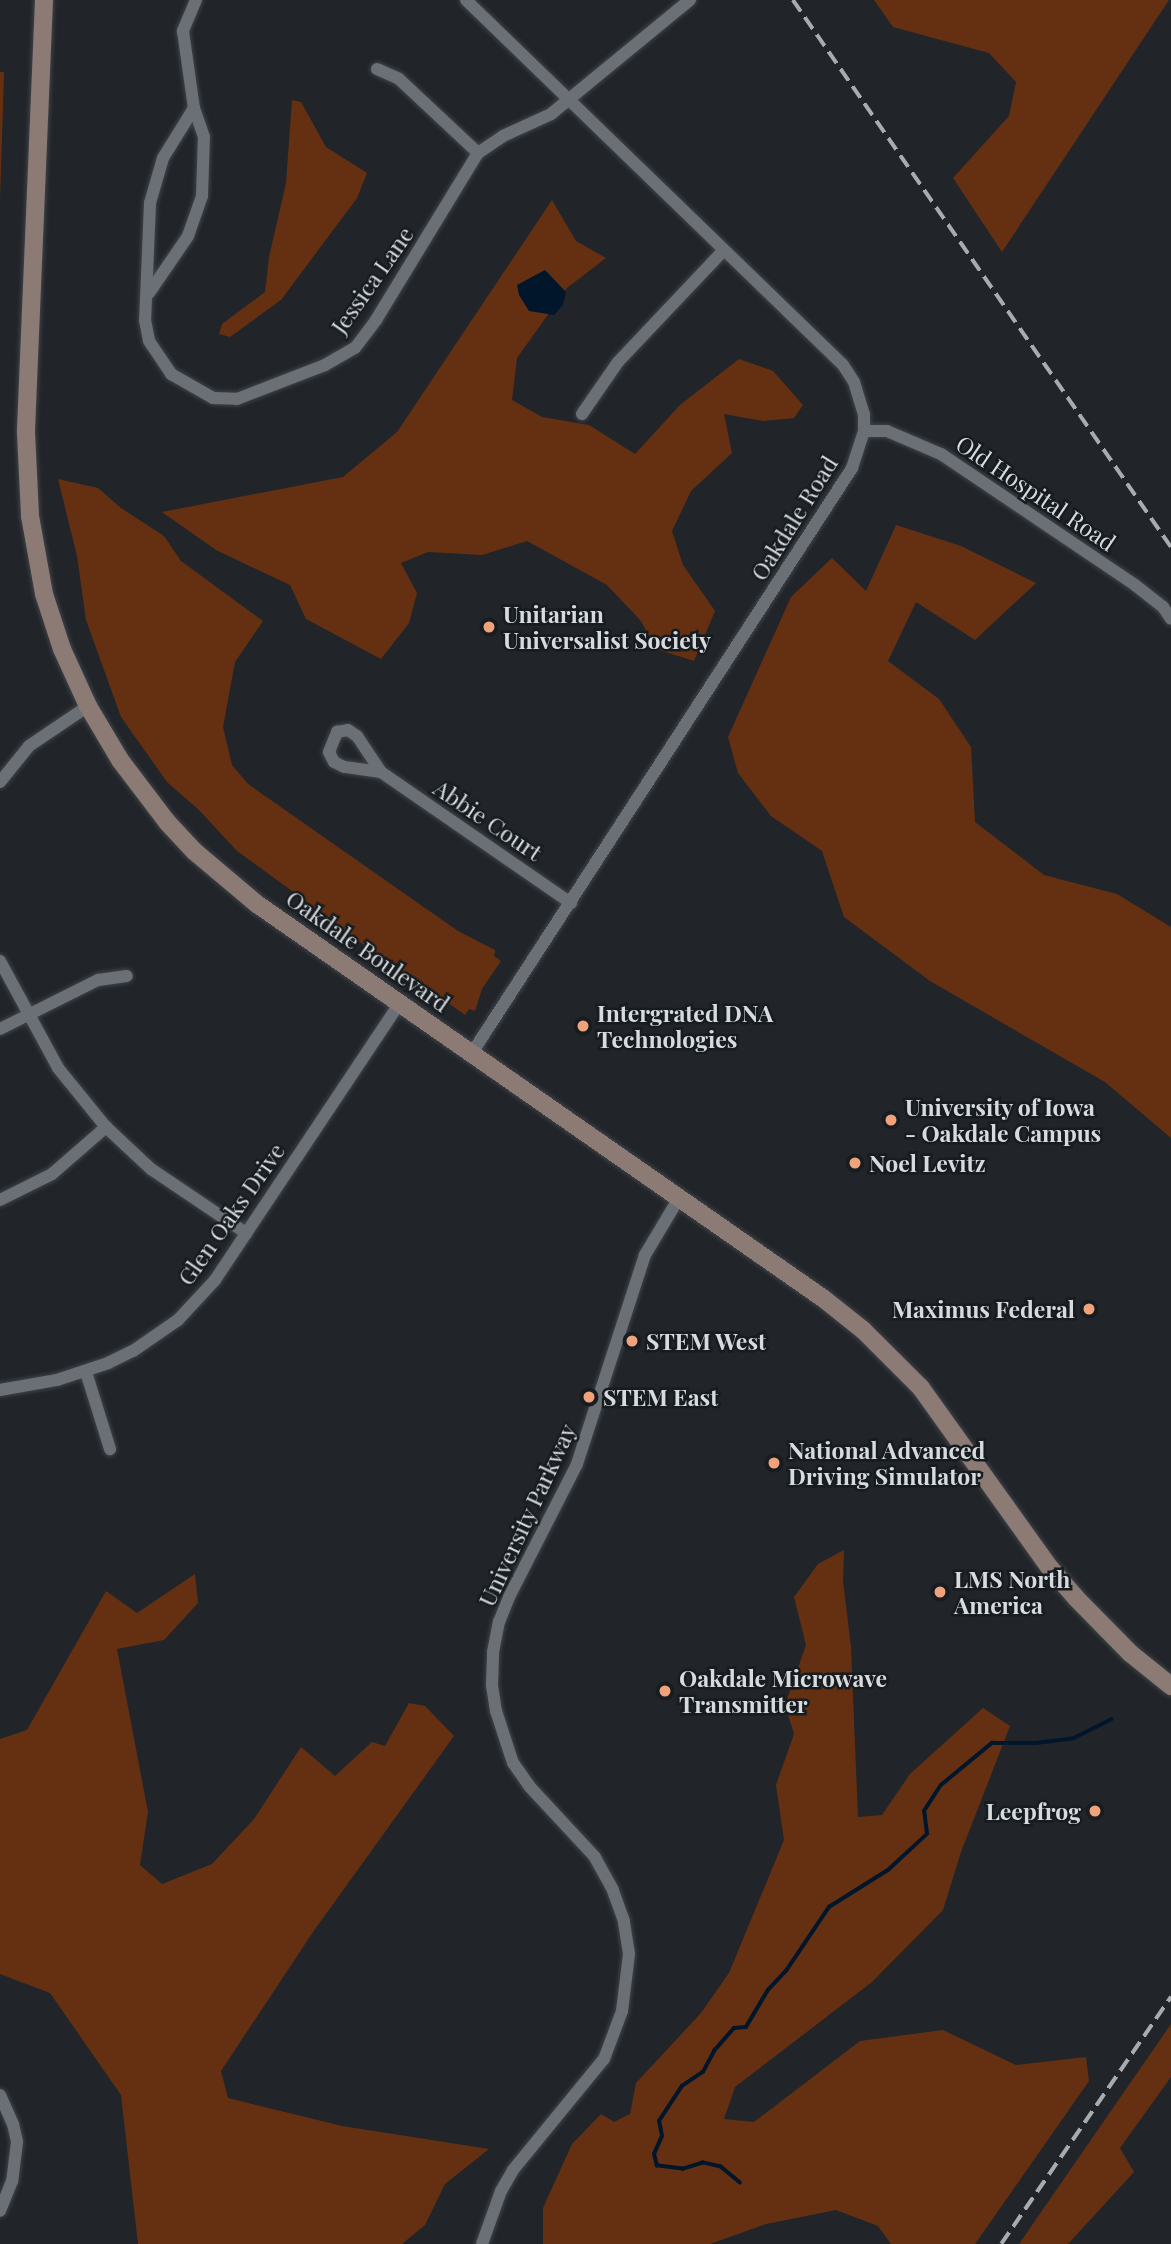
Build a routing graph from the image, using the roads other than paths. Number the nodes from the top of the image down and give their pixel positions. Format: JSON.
{"nodes":[{"id":1,"x":44,"y":0,"type":"edge"},
{"id":2,"x":196,"y":0,"type":"edge"},
{"id":3,"x":466,"y":0,"type":"edge"},
{"id":4,"x":690,"y":0,"type":"edge"},
{"id":5,"x":377,"y":69,"type":"dead end"},
{"id":6,"x":568,"y":100,"type":"junction"},
{"id":7,"x":194,"y":108,"type":"junction"},
{"id":8,"x":478,"y":153,"type":"junction"},
{"id":9,"x":723,"y":251,"type":"junction"},
{"id":10,"x":149,"y":293,"type":"junction"},
{"id":11,"x":582,"y":414,"type":"dead end"},
{"id":12,"x":864,"y":431,"type":"junction"},
{"id":13,"x":1171,"y":619,"type":"edge"},
{"id":14,"x":88,"y":706,"type":"junction"},
{"id":15,"x":381,"y":772,"type":"dead end"},
{"id":16,"x":0,"y":782,"type":"edge"},
{"id":17,"x":571,"y":903,"type":"junction"},
{"id":18,"x":0,"y":961,"type":"edge"},
{"id":19,"x":127,"y":976,"type":"dead end"},
{"id":20,"x":400,"y":1003,"type":"junction"},
{"id":21,"x":27,"y":1015,"type":"junction"},
{"id":22,"x":0,"y":1029,"type":"edge"},
{"id":23,"x":472,"y":1053,"type":"junction"},
{"id":24,"x":106,"y":1127,"type":"junction"},
{"id":25,"x":679,"y":1198,"type":"junction"},
{"id":26,"x":0,"y":1200,"type":"edge"},
{"id":27,"x":246,"y":1233,"type":"junction"},
{"id":28,"x":86,"y":1372,"type":"junction"},
{"id":29,"x":0,"y":1390,"type":"edge"},
{"id":30,"x":110,"y":1449,"type":"dead end"},
{"id":31,"x":1171,"y":1686,"type":"edge"},
{"id":32,"x":0,"y":2095,"type":"edge"},
{"id":33,"x":0,"y":2211,"type":"edge"},
{"id":34,"x":482,"y":2244,"type":"edge"}],
"edges":[{"from":1,"to":14,"type":"main road","name":"Oakdale Boulevard"},
{"from":2,"to":7,"type":"street"},
{"from":3,"to":6,"type":"street","name":"Oakdale Road"},
{"from":4,"to":6,"type":"street","name":"Jessica Lane"},
{"from":5,"to":8,"type":"street"},
{"from":6,"to":8,"type":"street","name":"Jessica Lane"},
{"from":6,"to":9,"type":"street","name":"Oakdale Road"},
{"from":7,"to":10,"type":"street","name":"Jessica Lane"},
{"from":7,"to":10,"type":"street"},
{"from":8,"to":10,"type":"street","name":"Jessica Lane"},
{"from":9,"to":11,"type":"street"},
{"from":9,"to":12,"type":"street","name":"Oakdale Road"},
{"from":12,"to":13,"type":"street","name":"Old Hospital Road"},
{"from":12,"to":17,"type":"street","name":"Oakdale Road"},
{"from":14,"to":16,"type":"street"},
{"from":14,"to":20,"type":"main road","name":"Oakdale Boulevard"},
{"from":15,"to":17,"type":"street","name":"Abbie Court"},
{"from":17,"to":23,"type":"street","name":"Oakdale Road"},
{"from":18,"to":21,"type":"street"},
{"from":19,"to":21,"type":"street"},
{"from":20,"to":23,"type":"main road","name":"Oakdale Boulevard"},
{"from":20,"to":27,"type":"street","name":"Glen Oaks Drive"},
{"from":21,"to":22,"type":"street"},
{"from":21,"to":24,"type":"street"},
{"from":23,"to":25,"type":"main road","name":"Oakdale Boulevard"},
{"from":24,"to":26,"type":"street"},
{"from":24,"to":27,"type":"street"},
{"from":25,"to":31,"type":"main road","name":"Oakdale Boulevard"},
{"from":25,"to":34,"type":"street","name":"University Parkway"},
{"from":27,"to":28,"type":"street","name":"Glen Oaks Drive"},
{"from":28,"to":29,"type":"street","name":"Glen Oaks Drive"},
{"from":28,"to":30,"type":"street"},
{"from":32,"to":33,"type":"street"}]}
